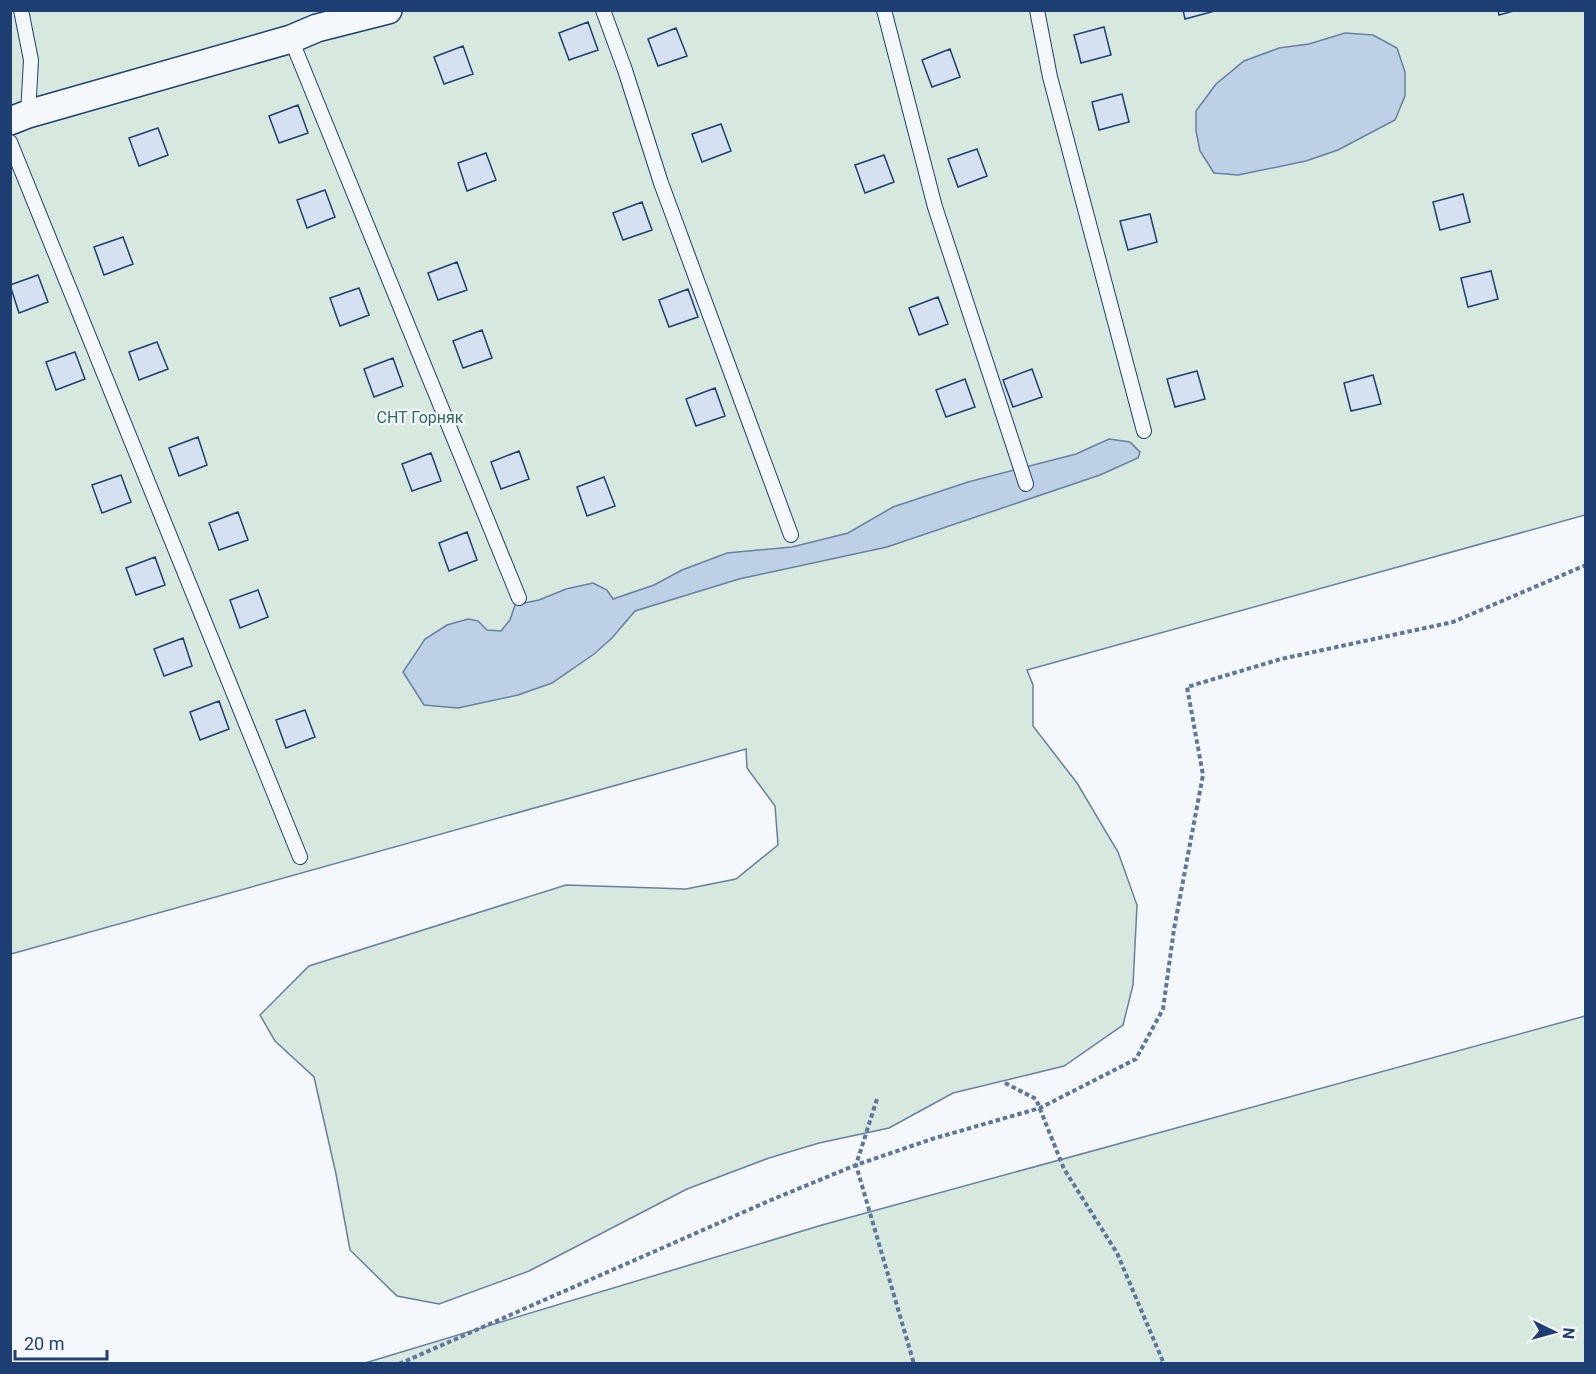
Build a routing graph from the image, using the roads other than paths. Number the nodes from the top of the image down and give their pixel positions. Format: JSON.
{"nodes":[{"id":1,"x":21,"y":10,"type":"edge"},
{"id":2,"x":388,"y":10,"type":"edge"},
{"id":3,"x":603,"y":10,"type":"edge"},
{"id":4,"x":884,"y":10,"type":"edge"},
{"id":5,"x":1037,"y":10,"type":"edge"},
{"id":6,"x":315,"y":19,"type":"edge"},
{"id":7,"x":291,"y":39,"type":"junction"},
{"id":8,"x":19,"y":118,"type":"edge"},
{"id":9,"x":10,"y":142,"type":"edge"},
{"id":10,"x":1144,"y":431,"type":"dead end"},
{"id":11,"x":1026,"y":484,"type":"dead end"},
{"id":12,"x":791,"y":535,"type":"dead end"},
{"id":13,"x":519,"y":598,"type":"dead end"},
{"id":14,"x":300,"y":857,"type":"dead end"}],
"edges":[{"from":1,"to":8,"type":"lane"},
{"from":2,"to":6,"type":"street"},
{"from":3,"to":12,"type":"lane"},
{"from":4,"to":11,"type":"lane"},
{"from":5,"to":10,"type":"lane"},
{"from":6,"to":7,"type":"street"},
{"from":7,"to":8,"type":"street"},
{"from":7,"to":13,"type":"lane"},
{"from":9,"to":14,"type":"lane"}]}
